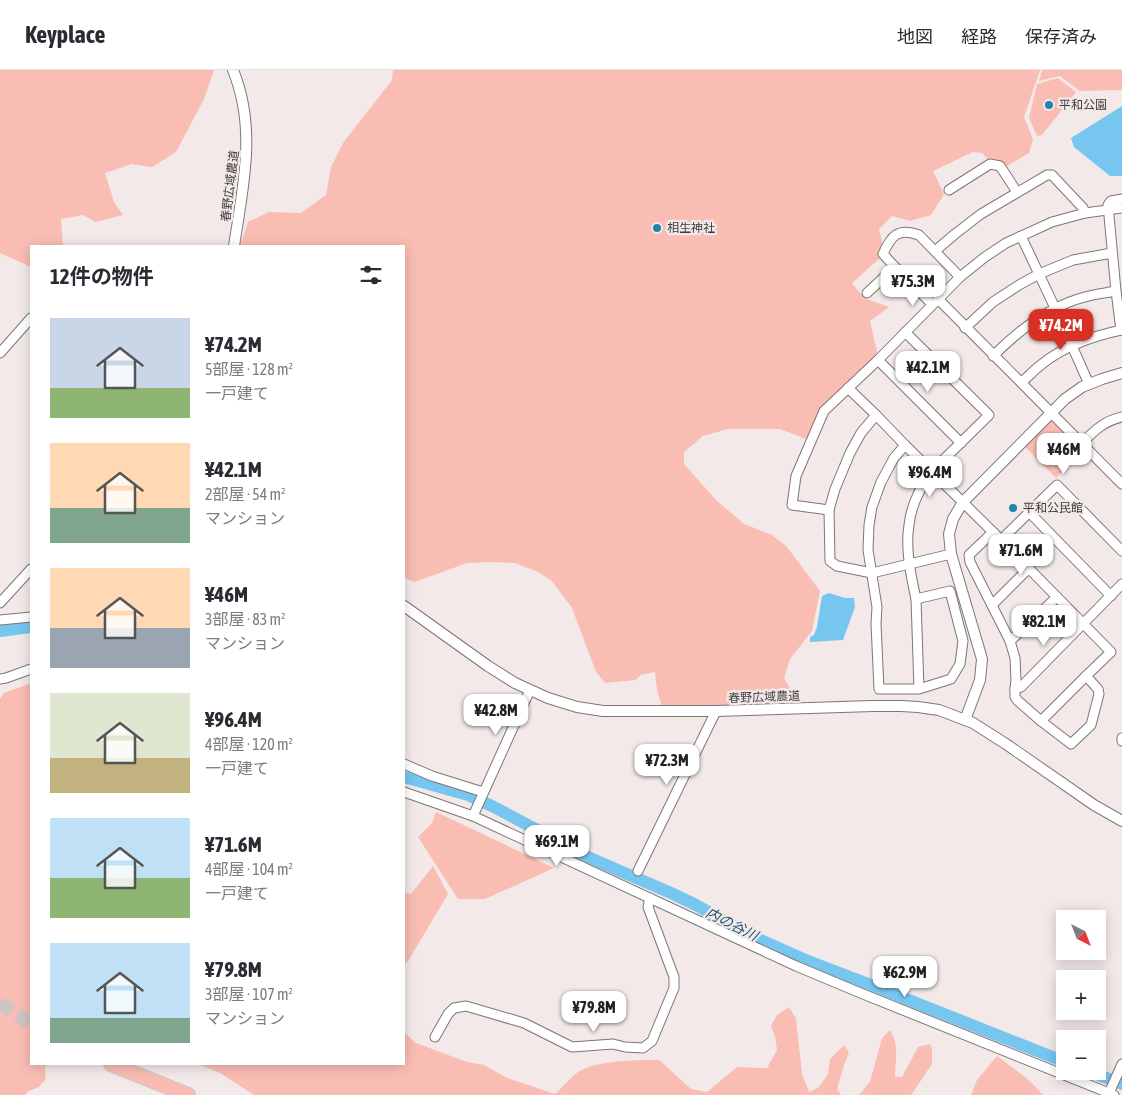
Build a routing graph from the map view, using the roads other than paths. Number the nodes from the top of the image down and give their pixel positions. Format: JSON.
{"nodes":[{"id":1,"x":233,"y":70,"type":"edge"},
{"id":2,"x":949,"y":190,"type":"dead end"},
{"id":3,"x":1017,"y":192,"type":"junction"},
{"id":4,"x":1122,"y":199,"type":"edge"},
{"id":5,"x":1122,"y":208,"type":"edge"},
{"id":6,"x":1108,"y":210,"type":"junction"},
{"id":7,"x":1085,"y":213,"type":"junction"},
{"id":8,"x":1020,"y":236,"type":"junction"},
{"id":9,"x":234,"y":245,"type":"edge"},
{"id":10,"x":935,"y":252,"type":"junction"},
{"id":11,"x":1112,"y":253,"type":"junction"},
{"id":12,"x":895,"y":267,"type":"junction"},
{"id":13,"x":1039,"y":274,"type":"junction"},
{"id":14,"x":960,"y":278,"type":"junction"},
{"id":15,"x":1116,"y":291,"type":"junction"},
{"id":16,"x":867,"y":293,"type":"dead end"},
{"id":17,"x":935,"y":302,"type":"junction"},
{"id":18,"x":1055,"y":308,"type":"junction"},
{"id":19,"x":30,"y":319,"type":"edge"},
{"id":20,"x":965,"y":328,"type":"junction"},
{"id":21,"x":1122,"y":330,"type":"edge"},
{"id":22,"x":905,"y":332,"type":"junction"},
{"id":23,"x":1072,"y":345,"type":"junction"},
{"id":24,"x":0,"y":353,"type":"edge"},
{"id":25,"x":993,"y":356,"type":"junction"},
{"id":26,"x":878,"y":360,"type":"junction"},
{"id":27,"x":1122,"y":373,"type":"edge"},
{"id":28,"x":1022,"y":382,"type":"junction"},
{"id":29,"x":1089,"y":384,"type":"junction"},
{"id":30,"x":848,"y":388,"type":"junction"},
{"id":31,"x":1051,"y":413,"type":"junction"},
{"id":32,"x":876,"y":415,"type":"junction"},
{"id":33,"x":1122,"y":417,"type":"edge"},
{"id":34,"x":961,"y":443,"type":"junction"},
{"id":35,"x":1082,"y":443,"type":"junction"},
{"id":36,"x":905,"y":446,"type":"junction"},
{"id":37,"x":932,"y":471,"type":"junction"},
{"id":38,"x":1122,"y":484,"type":"edge"},
{"id":39,"x":963,"y":502,"type":"junction"},
{"id":40,"x":829,"y":510,"type":"junction"},
{"id":41,"x":1029,"y":512,"type":"junction"},
{"id":42,"x":993,"y":532,"type":"junction"},
{"id":43,"x":1001,"y":540,"type":"junction"},
{"id":44,"x":1122,"y":551,"type":"edge"},
{"id":45,"x":951,"y":554,"type":"junction"},
{"id":46,"x":910,"y":564,"type":"junction"},
{"id":47,"x":1029,"y":568,"type":"junction"},
{"id":48,"x":30,"y":570,"type":"edge"},
{"id":49,"x":872,"y":573,"type":"junction"},
{"id":50,"x":1122,"y":584,"type":"edge"},
{"id":51,"x":1057,"y":596,"type":"junction"},
{"id":52,"x":1111,"y":596,"type":"junction"},
{"id":53,"x":916,"y":599,"type":"junction"},
{"id":54,"x":0,"y":603,"type":"edge"},
{"id":55,"x":992,"y":605,"type":"junction"},
{"id":56,"x":405,"y":607,"type":"edge"},
{"id":57,"x":30,"y":617,"type":"edge"},
{"id":58,"x":0,"y":620,"type":"edge"},
{"id":59,"x":1084,"y":624,"type":"junction"},
{"id":60,"x":1010,"y":641,"type":"junction"},
{"id":61,"x":30,"y":669,"type":"edge"},
{"id":62,"x":1086,"y":676,"type":"junction"},
{"id":63,"x":0,"y":679,"type":"edge"},
{"id":64,"x":919,"y":689,"type":"junction"},
{"id":65,"x":1015,"y":689,"type":"junction"},
{"id":66,"x":530,"y":690,"type":"junction"},
{"id":67,"x":716,"y":711,"type":"junction"},
{"id":68,"x":965,"y":720,"type":"junction"},
{"id":69,"x":1041,"y":721,"type":"junction"},
{"id":70,"x":405,"y":764,"type":"edge"},
{"id":71,"x":405,"y":792,"type":"edge"},
{"id":72,"x":483,"y":793,"type":"junction"},
{"id":73,"x":474,"y":814,"type":"junction"},
{"id":74,"x":1121,"y":819,"type":"edge"},
{"id":75,"x":638,"y":871,"type":"dead end"},
{"id":76,"x":650,"y":898,"type":"junction"},
{"id":77,"x":434,"y":1038,"type":"dead end"},
{"id":78,"x":1122,"y":1064,"type":"edge"},
{"id":79,"x":113,"y":1065,"type":"edge"},
{"id":80,"x":173,"y":1092,"type":"edge"},
{"id":81,"x":1111,"y":1093,"type":"edge"},
{"id":82,"x":188,"y":1095,"type":"edge"}],
"edges":[{"from":1,"to":9,"type":"street","name":"春野広域農道"},
{"from":2,"to":3,"type":"street"},
{"from":3,"to":7,"type":"street"},
{"from":3,"to":10,"type":"street"},
{"from":4,"to":6,"type":"street"},
{"from":5,"to":6,"type":"street"},
{"from":6,"to":7,"type":"street"},
{"from":6,"to":11,"type":"street"},
{"from":7,"to":8,"type":"street"},
{"from":8,"to":13,"type":"street"},
{"from":8,"to":14,"type":"street"},
{"from":10,"to":12,"type":"street"},
{"from":10,"to":14,"type":"street"},
{"from":11,"to":13,"type":"street"},
{"from":11,"to":15,"type":"street"},
{"from":12,"to":16,"type":"street"},
{"from":12,"to":17,"type":"street"},
{"from":13,"to":18,"type":"street"},
{"from":13,"to":20,"type":"street"},
{"from":14,"to":17,"type":"street"},
{"from":15,"to":18,"type":"street"},
{"from":15,"to":21,"type":"street"},
{"from":17,"to":20,"type":"street"},
{"from":17,"to":22,"type":"street"},
{"from":18,"to":23,"type":"street"},
{"from":18,"to":25,"type":"street"},
{"from":19,"to":24,"type":"street"},
{"from":20,"to":25,"type":"street"},
{"from":21,"to":23,"type":"street"},
{"from":22,"to":26,"type":"street"},
{"from":22,"to":34,"type":"street"},
{"from":23,"to":28,"type":"street"},
{"from":23,"to":29,"type":"street"},
{"from":25,"to":28,"type":"street"},
{"from":26,"to":30,"type":"street"},
{"from":26,"to":34,"type":"street"},
{"from":27,"to":29,"type":"street"},
{"from":28,"to":31,"type":"street"},
{"from":29,"to":31,"type":"street"},
{"from":30,"to":32,"type":"street"},
{"from":30,"to":40,"type":"street"},
{"from":31,"to":35,"type":"street"},
{"from":31,"to":39,"type":"street"},
{"from":32,"to":36,"type":"street"},
{"from":32,"to":40,"type":"street"},
{"from":33,"to":35,"type":"street"},
{"from":34,"to":37,"type":"street"},
{"from":35,"to":38,"type":"street"},
{"from":36,"to":37,"type":"street"},
{"from":36,"to":49,"type":"street"},
{"from":37,"to":39,"type":"street"},
{"from":37,"to":46,"type":"street"},
{"from":39,"to":42,"type":"street"},
{"from":39,"to":45,"type":"street"},
{"from":40,"to":49,"type":"street"},
{"from":41,"to":43,"type":"street"},
{"from":41,"to":44,"type":"street"},
{"from":41,"to":52,"type":"street"},
{"from":42,"to":43,"type":"street"},
{"from":42,"to":55,"type":"street"},
{"from":43,"to":47,"type":"street"},
{"from":45,"to":46,"type":"street"},
{"from":45,"to":68,"type":"street"},
{"from":46,"to":49,"type":"street"},
{"from":46,"to":53,"type":"street"},
{"from":47,"to":51,"type":"street"},
{"from":47,"to":55,"type":"street"},
{"from":48,"to":54,"type":"street"},
{"from":49,"to":64,"type":"street"},
{"from":50,"to":52,"type":"street"},
{"from":51,"to":59,"type":"street"},
{"from":51,"to":60,"type":"street"},
{"from":52,"to":59,"type":"street"},
{"from":53,"to":64,"type":"street"},
{"from":53,"to":64,"type":"street"},
{"from":55,"to":60,"type":"street"},
{"from":56,"to":66,"type":"street","name":"春野広域農道"},
{"from":57,"to":58,"type":"street"},
{"from":59,"to":62,"type":"street"},
{"from":59,"to":65,"type":"street"},
{"from":60,"to":65,"type":"street"},
{"from":61,"to":63,"type":"street"},
{"from":62,"to":69,"type":"street"},
{"from":62,"to":69,"type":"street"},
{"from":65,"to":69,"type":"street"},
{"from":66,"to":67,"type":"street","name":"春野広域農道"},
{"from":66,"to":72,"type":"street"},
{"from":67,"to":68,"type":"street","name":"春野広域農道"},
{"from":67,"to":75,"type":"street"},
{"from":68,"to":74,"type":"street","name":"春野広域農道"},
{"from":70,"to":72,"type":"street"},
{"from":71,"to":73,"type":"street"},
{"from":72,"to":73,"type":"street"},
{"from":73,"to":76,"type":"street"},
{"from":76,"to":77,"type":"street"},
{"from":76,"to":81,"type":"street"},
{"from":78,"to":81,"type":"street"},
{"from":79,"to":80,"type":"main road"},
{"from":80,"to":82,"type":"main road"}]}
